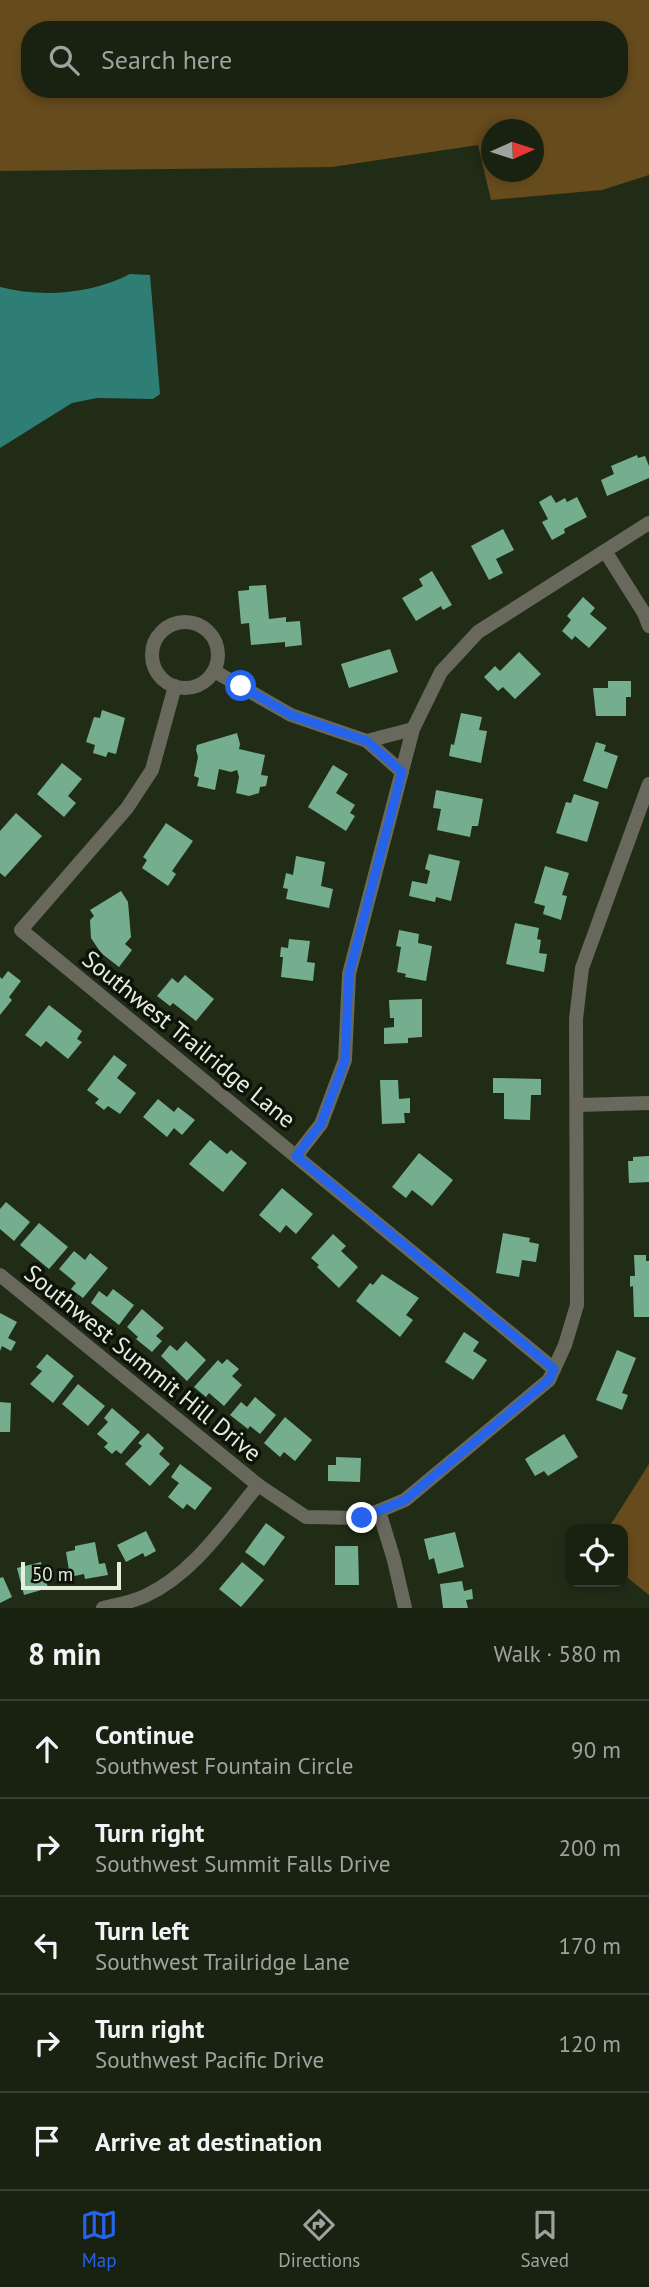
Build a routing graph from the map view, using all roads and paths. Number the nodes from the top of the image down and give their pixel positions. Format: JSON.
{"nodes":[{"id":1,"x":649,"y":523,"type":"edge"},
{"id":2,"x":605,"y":551,"type":"junction"},
{"id":3,"x":649,"y":626,"type":"edge"},
{"id":4,"x":214,"y":671,"type":"junction"},
{"id":5,"x":175,"y":686,"type":"junction"},
{"id":6,"x":413,"y":729,"type":"junction"},
{"id":7,"x":367,"y":741,"type":"junction"},
{"id":8,"x":402,"y":772,"type":"junction"},
{"id":9,"x":649,"y":783,"type":"edge"},
{"id":10,"x":649,"y":1103,"type":"edge"},
{"id":11,"x":577,"y":1105,"type":"junction"},
{"id":12,"x":296,"y":1156,"type":"junction"},
{"id":13,"x":0,"y":1276,"type":"edge"},
{"id":14,"x":554,"y":1369,"type":"junction"},
{"id":15,"x":258,"y":1485,"type":"junction"},
{"id":16,"x":379,"y":1511,"type":"junction"},
{"id":17,"x":108,"y":1607,"type":"edge"},
{"id":18,"x":405,"y":1608,"type":"edge"}],
"edges":[{"from":1,"to":2,"type":"street"},
{"from":2,"to":3,"type":"street"},
{"from":2,"to":6,"type":"street"},
{"from":4,"to":5,"type":"street"},
{"from":4,"to":5,"type":"street"},
{"from":4,"to":7,"type":"street"},
{"from":5,"to":12,"type":"street","name":"Southwest Trailridge Lane"},
{"from":6,"to":7,"type":"street"},
{"from":6,"to":8,"type":"street"},
{"from":7,"to":8,"type":"street"},
{"from":8,"to":12,"type":"street"},
{"from":9,"to":11,"type":"street","name":"Southwest Summit Hill Drive"},
{"from":10,"to":11,"type":"street"},
{"from":11,"to":14,"type":"street","name":"Southwest Summit Hill Drive"},
{"from":12,"to":14,"type":"street","name":"Southwest Trailridge Lane"},
{"from":13,"to":15,"type":"street","name":"Southwest Summit Hill Drive"},
{"from":14,"to":16,"type":"street","name":"Southwest Summit Hill Drive"},
{"from":15,"to":16,"type":"street","name":"Southwest Summit Hill Drive"},
{"from":15,"to":17,"type":"street"},
{"from":16,"to":18,"type":"street"}]}
